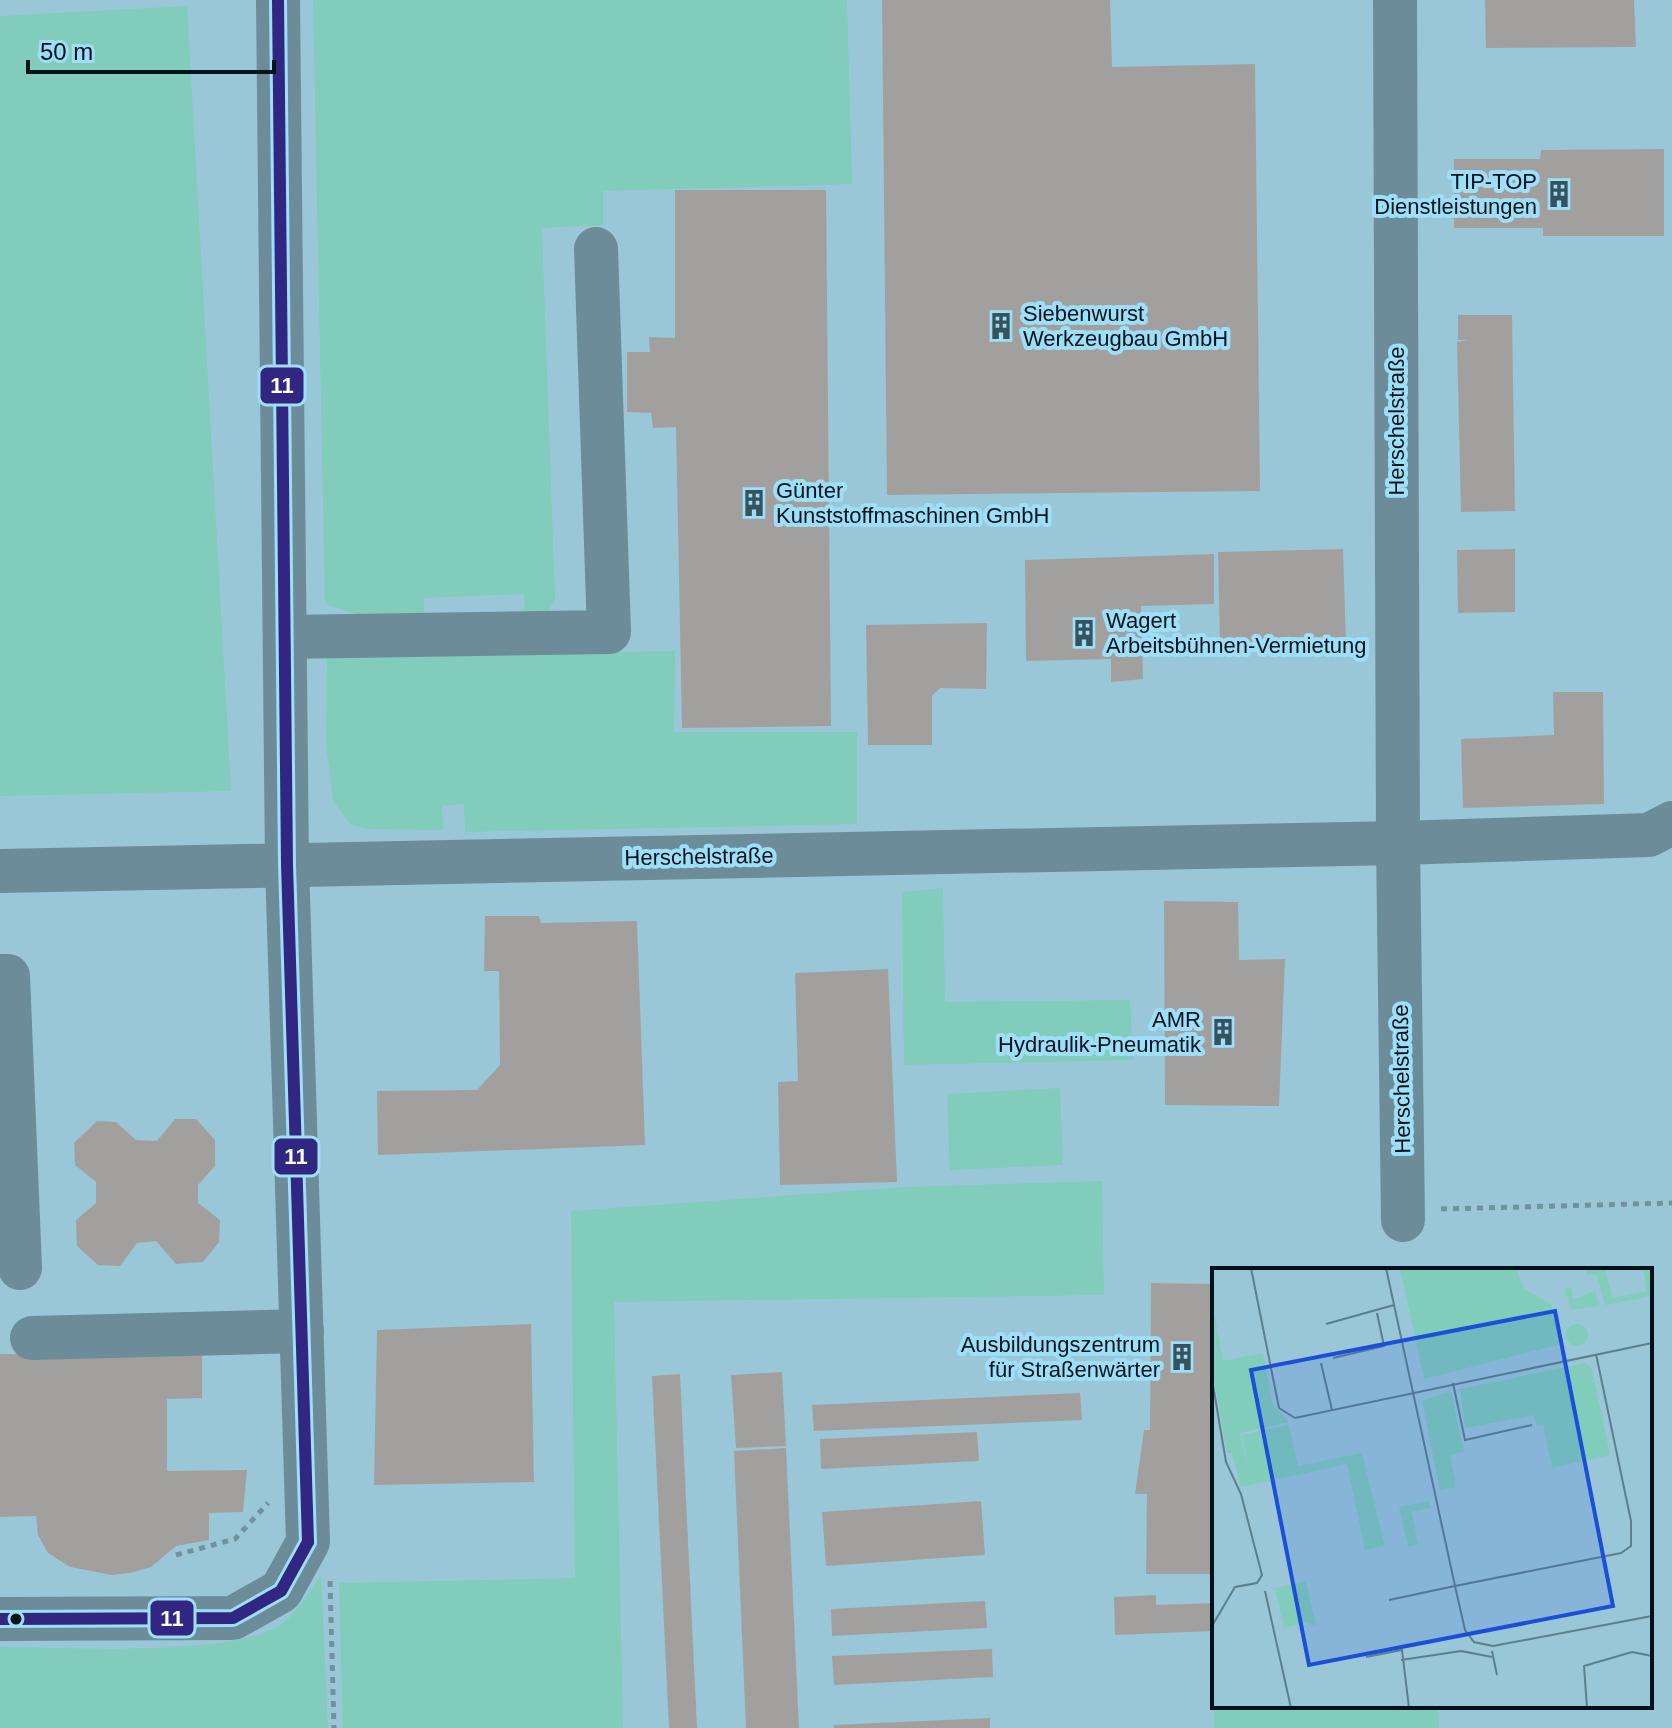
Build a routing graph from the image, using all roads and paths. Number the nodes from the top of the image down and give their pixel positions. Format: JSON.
{"nodes":[{"id":1,"x":278,"y":0,"type":"edge"},
{"id":2,"x":1395,"y":0,"type":"edge"},
{"id":3,"x":596,"y":249,"type":"dead end"},
{"id":4,"x":285,"y":637,"type":"junction"},
{"id":5,"x":1672,"y":823,"type":"edge"},
{"id":6,"x":1398,"y":843,"type":"junction"},
{"id":7,"x":287,"y":864,"type":"junction"},
{"id":8,"x":0,"y":871,"type":"edge"},
{"id":9,"x":0,"y":976,"type":"edge"},
{"id":10,"x":1672,"y":1203,"type":"edge"},
{"id":11,"x":1403,"y":1215,"type":"joint"},
{"id":12,"x":20,"y":1268,"type":"dead end"},
{"id":13,"x":302,"y":1331,"type":"junction"},
{"id":14,"x":32,"y":1338,"type":"dead end"},
{"id":15,"x":306,"y":1480,"type":"junction"},
{"id":16,"x":308,"y":1542,"type":"junction"},
{"id":17,"x":176,"y":1555,"type":"dead end"},
{"id":18,"x":0,"y":1619,"type":"edge"},
{"id":19,"x":334,"y":1728,"type":"edge"}],
"edges":[{"from":1,"to":4,"type":"street"},
{"from":2,"to":6,"type":"street","name":"Herschelstraße"},
{"from":3,"to":4,"type":"street"},
{"from":4,"to":7,"type":"street"},
{"from":5,"to":6,"type":"street"},
{"from":6,"to":7,"type":"street","name":"Herschelstraße"},
{"from":6,"to":11,"type":"street","name":"Herschelstraße"},
{"from":7,"to":8,"type":"street","name":"Herschelstraße"},
{"from":7,"to":13,"type":"street"},
{"from":9,"to":12,"type":"street"},
{"from":10,"to":11,"type":"path"},
{"from":13,"to":14,"type":"street"},
{"from":13,"to":15,"type":"street"},
{"from":15,"to":16,"type":"street"},
{"from":15,"to":17,"type":"path"},
{"from":16,"to":18,"type":"street"},
{"from":16,"to":19,"type":"path"}]}
